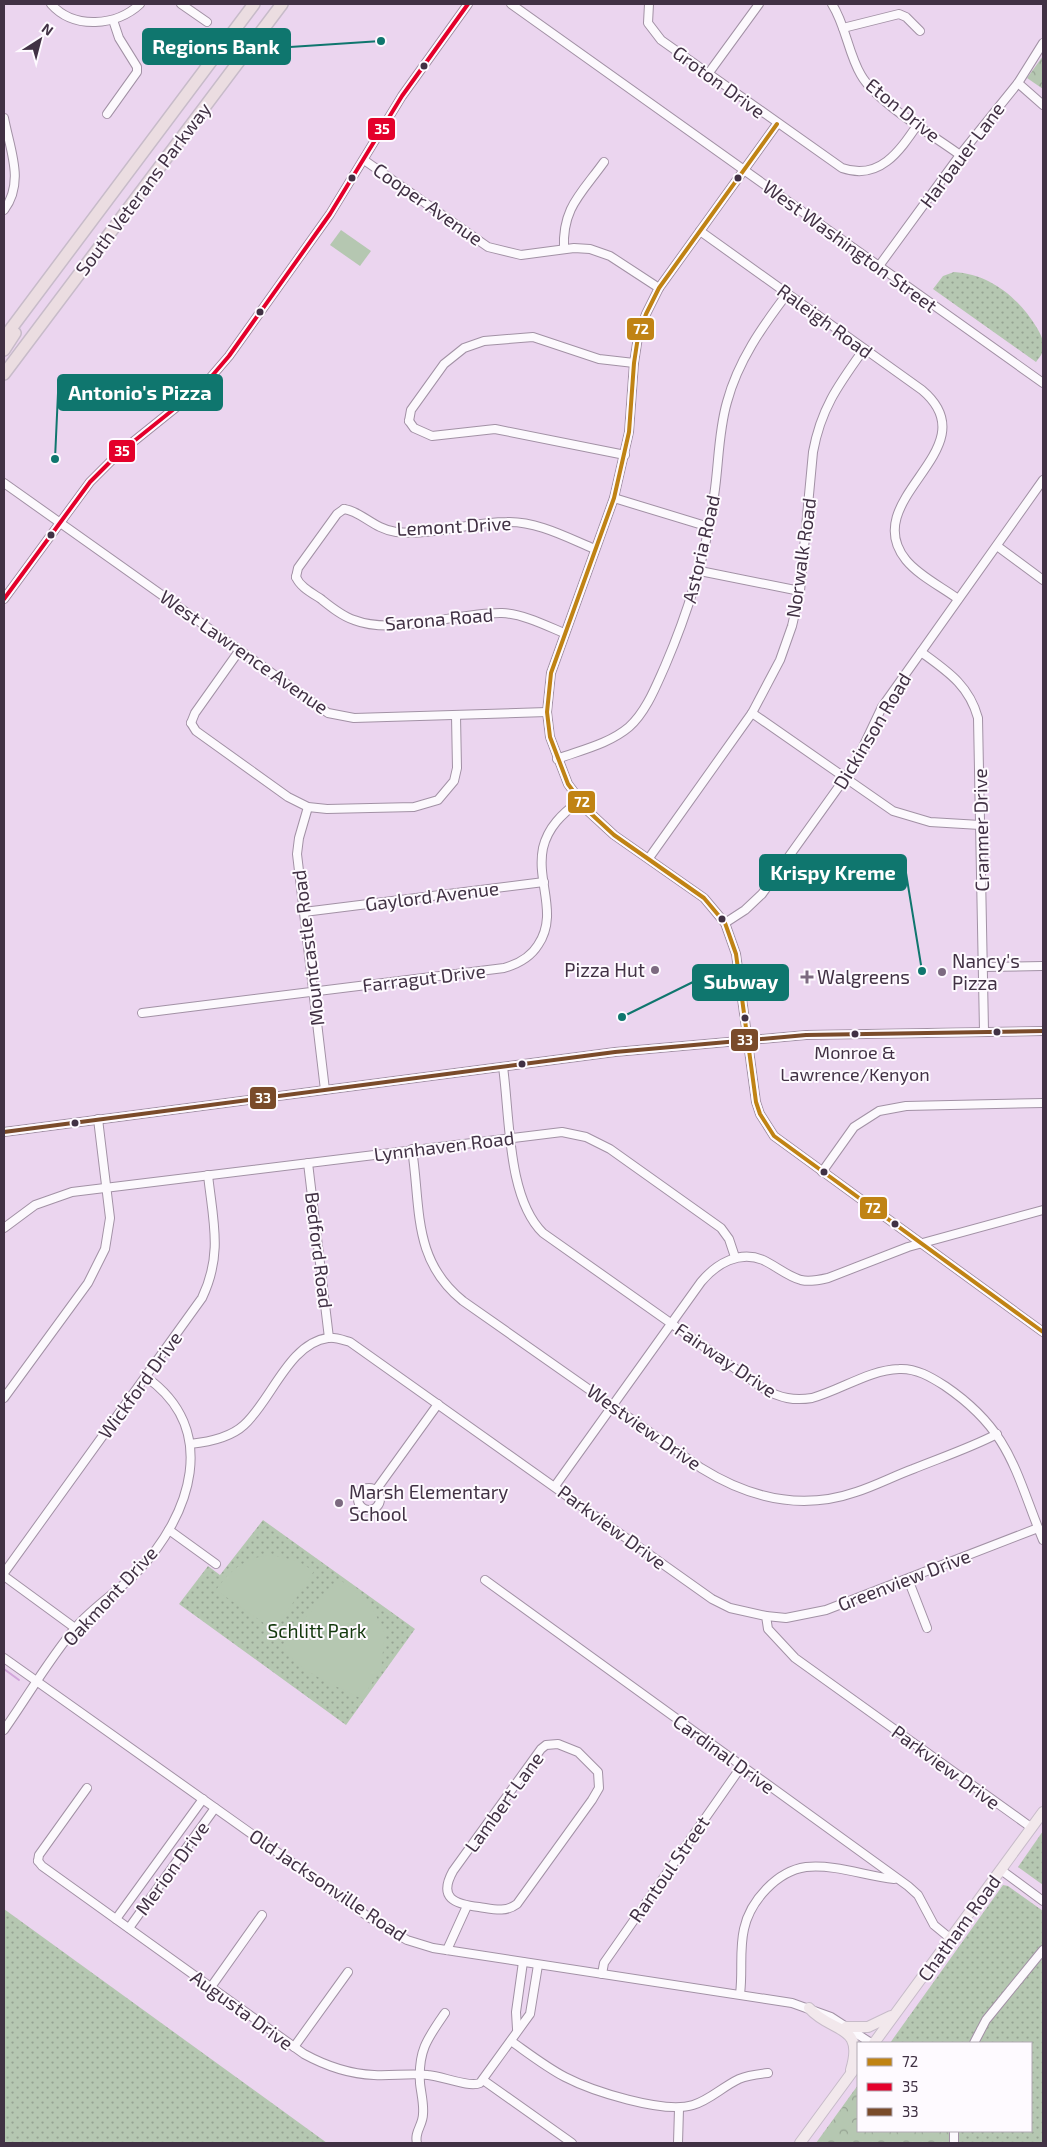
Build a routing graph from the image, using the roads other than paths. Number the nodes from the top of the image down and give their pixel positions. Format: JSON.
{"nodes":[{"id":1,"x":51,"y":4,"type":"edge"},
{"id":2,"x":140,"y":4,"type":"edge"},
{"id":3,"x":181,"y":4,"type":"edge"},
{"id":4,"x":254,"y":4,"type":"edge"},
{"id":5,"x":274,"y":4,"type":"edge"},
{"id":6,"x":282,"y":4,"type":"edge"},
{"id":7,"x":468,"y":4,"type":"edge"},
{"id":8,"x":511,"y":4,"type":"edge"},
{"id":9,"x":649,"y":4,"type":"edge"},
{"id":10,"x":759,"y":4,"type":"edge"},
{"id":11,"x":832,"y":4,"type":"edge"},
{"id":12,"x":113,"y":20,"type":"junction"},
{"id":13,"x":207,"y":22,"type":"dead end"},
{"id":14,"x":844,"y":28,"type":"junction"},
{"id":15,"x":920,"y":31,"type":"dead end"},
{"id":16,"x":1043,"y":43,"type":"edge"},
{"id":17,"x":240,"y":59,"type":"junction"},
{"id":18,"x":708,"y":74,"type":"junction"},
{"id":19,"x":1018,"y":82,"type":"junction"},
{"id":20,"x":1043,"y":105,"type":"edge"},
{"id":21,"x":107,"y":114,"type":"dead end"},
{"id":22,"x":4,"y":118,"type":"edge"},
{"id":23,"x":777,"y":124,"type":"junction"},
{"id":24,"x":918,"y":124,"type":"junction"},
{"id":25,"x":6,"y":141,"type":"edge"},
{"id":26,"x":960,"y":155,"type":"junction"},
{"id":27,"x":364,"y":160,"type":"junction"},
{"id":28,"x":604,"y":162,"type":"dead end"},
{"id":29,"x":744,"y":170,"type":"junction"},
{"id":30,"x":4,"y":210,"type":"edge"},
{"id":31,"x":700,"y":232,"type":"junction"},
{"id":32,"x":564,"y":249,"type":"junction"},
{"id":33,"x":879,"y":266,"type":"junction"},
{"id":34,"x":44,"y":284,"type":"junction"},
{"id":35,"x":659,"y":288,"type":"junction"},
{"id":36,"x":787,"y":294,"type":"junction"},
{"id":37,"x":4,"y":338,"type":"edge"},
{"id":38,"x":864,"y":349,"type":"junction"},
{"id":39,"x":4,"y":350,"type":"edge"},
{"id":40,"x":634,"y":362,"type":"junction"},
{"id":41,"x":4,"y":374,"type":"edge"},
{"id":42,"x":1043,"y":383,"type":"edge"},
{"id":43,"x":625,"y":455,"type":"junction"},
{"id":44,"x":1043,"y":480,"type":"edge"},
{"id":45,"x":4,"y":483,"type":"edge"},
{"id":46,"x":614,"y":498,"type":"junction"},
{"id":47,"x":59,"y":522,"type":"junction"},
{"id":48,"x":709,"y":527,"type":"junction"},
{"id":49,"x":997,"y":546,"type":"junction"},
{"id":50,"x":595,"y":549,"type":"junction"},
{"id":51,"x":700,"y":572,"type":"junction"},
{"id":52,"x":293,"y":577,"type":"joint"},
{"id":53,"x":1043,"y":580,"type":"edge"},
{"id":54,"x":800,"y":591,"type":"junction"},
{"id":55,"x":4,"y":599,"type":"edge"},
{"id":56,"x":958,"y":599,"type":"junction"},
{"id":57,"x":564,"y":633,"type":"junction"},
{"id":58,"x":240,"y":651,"type":"junction"},
{"id":59,"x":921,"y":652,"type":"junction"},
{"id":60,"x":547,"y":712,"type":"junction"},
{"id":61,"x":752,"y":713,"type":"junction"},
{"id":62,"x":456,"y":716,"type":"junction"},
{"id":63,"x":557,"y":759,"type":"junction"},
{"id":64,"x":845,"y":779,"type":"junction"},
{"id":65,"x":579,"y":801,"type":"junction"},
{"id":66,"x":308,"y":807,"type":"junction"},
{"id":67,"x":980,"y":825,"type":"junction"},
{"id":68,"x":649,"y":858,"type":"junction"},
{"id":69,"x":544,"y":882,"type":"junction"},
{"id":70,"x":304,"y":912,"type":"junction"},
{"id":71,"x":725,"y":923,"type":"junction"},
{"id":72,"x":1043,"y":966,"type":"edge"},
{"id":73,"x":983,"y":967,"type":"junction"},
{"id":74,"x":314,"y":992,"type":"junction"},
{"id":75,"x":142,"y":1013,"type":"dead end"},
{"id":76,"x":1043,"y":1031,"type":"edge"},
{"id":77,"x":984,"y":1032,"type":"junction"},
{"id":78,"x":747,"y":1039,"type":"junction"},
{"id":79,"x":503,"y":1067,"type":"junction"},
{"id":80,"x":326,"y":1090,"type":"junction"},
{"id":81,"x":1043,"y":1103,"type":"edge"},
{"id":82,"x":98,"y":1119,"type":"junction"},
{"id":83,"x":4,"y":1132,"type":"edge"},
{"id":84,"x":511,"y":1137,"type":"junction"},
{"id":85,"x":412,"y":1149,"type":"junction"},
{"id":86,"x":308,"y":1163,"type":"junction"},
{"id":87,"x":822,"y":1172,"type":"junction"},
{"id":88,"x":208,"y":1175,"type":"junction"},
{"id":89,"x":106,"y":1187,"type":"junction"},
{"id":90,"x":1043,"y":1210,"type":"edge"},
{"id":91,"x":4,"y":1228,"type":"edge"},
{"id":92,"x":921,"y":1244,"type":"junction"},
{"id":93,"x":735,"y":1257,"type":"junction"},
{"id":94,"x":671,"y":1323,"type":"junction"},
{"id":95,"x":1043,"y":1332,"type":"edge"},
{"id":96,"x":329,"y":1338,"type":"junction"},
{"id":97,"x":146,"y":1377,"type":"junction"},
{"id":98,"x":4,"y":1398,"type":"edge"},
{"id":99,"x":438,"y":1404,"type":"junction"},
{"id":100,"x":613,"y":1406,"type":"junction"},
{"id":101,"x":997,"y":1434,"type":"junction"},
{"id":102,"x":190,"y":1444,"type":"junction"},
{"id":103,"x":555,"y":1486,"type":"junction"},
{"id":104,"x":376,"y":1490,"type":"dead end"},
{"id":105,"x":1038,"y":1528,"type":"junction"},
{"id":106,"x":169,"y":1530,"type":"junction"},
{"id":107,"x":1043,"y":1540,"type":"edge"},
{"id":108,"x":216,"y":1564,"type":"dead end"},
{"id":109,"x":4,"y":1574,"type":"edge"},
{"id":110,"x":908,"y":1578,"type":"junction"},
{"id":111,"x":485,"y":1580,"type":"dead end"},
{"id":112,"x":766,"y":1616,"type":"junction"},
{"id":113,"x":75,"y":1628,"type":"junction"},
{"id":114,"x":927,"y":1628,"type":"dead end"},
{"id":115,"x":4,"y":1658,"type":"edge"},
{"id":116,"x":38,"y":1682,"type":"junction"},
{"id":117,"x":4,"y":1730,"type":"edge"},
{"id":118,"x":742,"y":1767,"type":"junction"},
{"id":119,"x":87,"y":1788,"type":"dead end"},
{"id":120,"x":203,"y":1799,"type":"junction"},
{"id":121,"x":215,"y":1808,"type":"junction"},
{"id":122,"x":1043,"y":1812,"type":"edge"},
{"id":123,"x":1032,"y":1828,"type":"junction"},
{"id":124,"x":160,"y":1858,"type":"junction"},
{"id":125,"x":172,"y":1868,"type":"junction"},
{"id":126,"x":1001,"y":1870,"type":"junction"},
{"id":127,"x":896,"y":1879,"type":"junction"},
{"id":128,"x":1043,"y":1900,"type":"edge"},
{"id":129,"x":467,"y":1906,"type":"junction"},
{"id":130,"x":262,"y":1915,"type":"dead end"},
{"id":131,"x":116,"y":1919,"type":"junction"},
{"id":132,"x":129,"y":1928,"type":"junction"},
{"id":133,"x":951,"y":1939,"type":"junction"},
{"id":134,"x":447,"y":1950,"type":"junction"},
{"id":135,"x":1043,"y":1950,"type":"edge"},
{"id":136,"x":523,"y":1962,"type":"junction"},
{"id":137,"x":538,"y":1964,"type":"junction"},
{"id":138,"x":348,"y":1972,"type":"dead end"},
{"id":139,"x":602,"y":1974,"type":"junction"},
{"id":140,"x":211,"y":1987,"type":"junction"},
{"id":141,"x":740,"y":1994,"type":"junction"},
{"id":142,"x":808,"y":2008,"type":"junction"},
{"id":143,"x":896,"y":2013,"type":"junction"},
{"id":144,"x":445,"y":2014,"type":"dead end"},
{"id":145,"x":846,"y":2027,"type":"junction"},
{"id":146,"x":517,"y":2029,"type":"junction"},
{"id":147,"x":511,"y":2041,"type":"junction"},
{"id":148,"x":870,"y":2042,"type":"edge"},
{"id":149,"x":873,"y":2042,"type":"edge"},
{"id":150,"x":975,"y":2042,"type":"edge"},
{"id":151,"x":294,"y":2047,"type":"junction"},
{"id":152,"x":857,"y":2065,"type":"edge"},
{"id":153,"x":768,"y":2073,"type":"dead end"},
{"id":154,"x":420,"y":2074,"type":"junction"},
{"id":155,"x":849,"y":2077,"type":"junction"},
{"id":156,"x":483,"y":2080,"type":"junction"},
{"id":157,"x":679,"y":2109,"type":"junction"},
{"id":158,"x":417,"y":2143,"type":"edge"},
{"id":159,"x":572,"y":2143,"type":"edge"},
{"id":160,"x":678,"y":2143,"type":"edge"},
{"id":161,"x":800,"y":2143,"type":"edge"}],
"edges":[{"from":1,"to":12,"type":"street"},
{"from":2,"to":12,"type":"street"},
{"from":3,"to":13,"type":"street"},
{"from":4,"to":34,"type":"highway","name":"South Veterans Parkway"},
{"from":5,"to":17,"type":"highway"},
{"from":6,"to":17,"type":"highway","name":"South Veterans Parkway"},
{"from":7,"to":27,"type":"street"},
{"from":8,"to":29,"type":"street","name":"West Washington Street"},
{"from":9,"to":18,"type":"street","name":"Groton Drive"},
{"from":10,"to":18,"type":"street"},
{"from":11,"to":14,"type":"street","name":"Eton Drive"},
{"from":12,"to":21,"type":"street"},
{"from":14,"to":15,"type":"street"},
{"from":14,"to":24,"type":"street","name":"Eton Drive"},
{"from":16,"to":19,"type":"street","name":"Harbauer Lane"},
{"from":17,"to":41,"type":"highway","name":"South Veterans Parkway"},
{"from":18,"to":23,"type":"street","name":"Groton Drive"},
{"from":19,"to":20,"type":"street"},
{"from":19,"to":26,"type":"street","name":"Harbauer Lane"},
{"from":22,"to":25,"type":"street"},
{"from":23,"to":24,"type":"street","name":"Groton Drive"},
{"from":23,"to":29,"type":"street"},
{"from":24,"to":26,"type":"street","name":"Eton Drive"},
{"from":25,"to":30,"type":"street"},
{"from":26,"to":33,"type":"street","name":"Harbauer Lane"},
{"from":27,"to":32,"type":"street","name":"Cooper Avenue"},
{"from":27,"to":47,"type":"street"},
{"from":28,"to":32,"type":"street"},
{"from":29,"to":31,"type":"street"},
{"from":29,"to":33,"type":"street","name":"West Washington Street"},
{"from":31,"to":35,"type":"street"},
{"from":31,"to":36,"type":"street","name":"Raleigh Road"},
{"from":32,"to":35,"type":"street","name":"Cooper Avenue"},
{"from":33,"to":42,"type":"street","name":"West Washington Street"},
{"from":34,"to":37,"type":"highway","name":"South Veterans Parkway"},
{"from":34,"to":39,"type":"highway"},
{"from":35,"to":40,"type":"street"},
{"from":36,"to":38,"type":"street","name":"Raleigh Road"},
{"from":36,"to":48,"type":"street","name":"Astoria Road"},
{"from":38,"to":54,"type":"street","name":"Norwalk Road"},
{"from":38,"to":56,"type":"street","name":"Raleigh Road"},
{"from":40,"to":43,"type":"street"},
{"from":40,"to":43,"type":"street"},
{"from":43,"to":46,"type":"street"},
{"from":44,"to":49,"type":"street","name":"Dickinson Road"},
{"from":45,"to":47,"type":"street","name":"West Lawrence Avenue"},
{"from":46,"to":48,"type":"street"},
{"from":46,"to":50,"type":"street"},
{"from":47,"to":55,"type":"street"},
{"from":47,"to":58,"type":"street","name":"West Lawrence Avenue"},
{"from":48,"to":51,"type":"street","name":"Astoria Road"},
{"from":49,"to":53,"type":"street"},
{"from":49,"to":56,"type":"street","name":"Dickinson Road"},
{"from":50,"to":52,"type":"street","name":"Lemont Drive"},
{"from":50,"to":57,"type":"street"},
{"from":51,"to":54,"type":"street"},
{"from":51,"to":63,"type":"street","name":"Astoria Road"},
{"from":52,"to":57,"type":"street","name":"Sarona Road"},
{"from":54,"to":61,"type":"street","name":"Norwalk Road"},
{"from":56,"to":59,"type":"street","name":"Dickinson Road"},
{"from":57,"to":60,"type":"street"},
{"from":58,"to":62,"type":"street","name":"West Lawrence Avenue"},
{"from":58,"to":66,"type":"street"},
{"from":59,"to":64,"type":"street","name":"Dickinson Road"},
{"from":59,"to":67,"type":"street","name":"Cranmer Drive"},
{"from":60,"to":62,"type":"street","name":"West Lawrence Avenue"},
{"from":60,"to":63,"type":"street"},
{"from":61,"to":64,"type":"street"},
{"from":61,"to":68,"type":"street","name":"Norwalk Road"},
{"from":62,"to":66,"type":"street"},
{"from":63,"to":65,"type":"street"},
{"from":64,"to":67,"type":"street"},
{"from":64,"to":71,"type":"street","name":"Dickinson Road"},
{"from":65,"to":68,"type":"street"},
{"from":65,"to":69,"type":"street","name":"Farragut Drive"},
{"from":66,"to":70,"type":"street","name":"Mountcastle Road"},
{"from":67,"to":73,"type":"street","name":"Cranmer Drive"},
{"from":68,"to":71,"type":"street"},
{"from":69,"to":70,"type":"street","name":"Gaylord Avenue"},
{"from":69,"to":74,"type":"street","name":"Farragut Drive"},
{"from":70,"to":74,"type":"street","name":"Mountcastle Road"},
{"from":71,"to":78,"type":"street"},
{"from":72,"to":73,"type":"street"},
{"from":73,"to":77,"type":"street","name":"Cranmer Drive"},
{"from":74,"to":75,"type":"street","name":"Farragut Drive"},
{"from":74,"to":80,"type":"street","name":"Mountcastle Road"},
{"from":76,"to":77,"type":"street"},
{"from":77,"to":78,"type":"street"},
{"from":78,"to":79,"type":"street"},
{"from":78,"to":87,"type":"street"},
{"from":79,"to":80,"type":"street"},
{"from":79,"to":84,"type":"street","name":"Fairway Drive"},
{"from":80,"to":82,"type":"street"},
{"from":81,"to":87,"type":"street"},
{"from":82,"to":83,"type":"street"},
{"from":82,"to":89,"type":"street"},
{"from":84,"to":85,"type":"street","name":"Lynnhaven Road"},
{"from":84,"to":93,"type":"street","name":"Lynnhaven Road"},
{"from":84,"to":94,"type":"street","name":"Fairway Drive"},
{"from":85,"to":86,"type":"street","name":"Lynnhaven Road"},
{"from":85,"to":100,"type":"street","name":"Westview Drive"},
{"from":86,"to":88,"type":"street","name":"Lynnhaven Road"},
{"from":86,"to":96,"type":"street","name":"Bedford Road"},
{"from":87,"to":92,"type":"street"},
{"from":88,"to":89,"type":"street","name":"Lynnhaven Road"},
{"from":88,"to":97,"type":"street","name":"Wickford Drive"},
{"from":89,"to":91,"type":"street","name":"Lynnhaven Road"},
{"from":89,"to":98,"type":"street"},
{"from":90,"to":92,"type":"street"},
{"from":92,"to":93,"type":"street"},
{"from":92,"to":95,"type":"street"},
{"from":93,"to":94,"type":"street"},
{"from":94,"to":100,"type":"street"},
{"from":94,"to":101,"type":"street","name":"Fairway Drive"},
{"from":96,"to":99,"type":"street","name":"Parkview Drive"},
{"from":96,"to":102,"type":"street"},
{"from":97,"to":102,"type":"street","name":"Oakmont Drive"},
{"from":97,"to":109,"type":"street","name":"Wickford Drive"},
{"from":99,"to":103,"type":"street","name":"Parkview Drive"},
{"from":99,"to":104,"type":"street"},
{"from":100,"to":101,"type":"street","name":"Westview Drive"},
{"from":100,"to":103,"type":"street"},
{"from":101,"to":105,"type":"street","name":"Fairway Drive"},
{"from":102,"to":106,"type":"street","name":"Oakmont Drive"},
{"from":103,"to":112,"type":"street","name":"Parkview Drive"},
{"from":105,"to":107,"type":"street","name":"Fairway Drive"},
{"from":105,"to":110,"type":"street","name":"Greenview Drive"},
{"from":106,"to":108,"type":"street"},
{"from":106,"to":113,"type":"street","name":"Oakmont Drive"},
{"from":109,"to":113,"type":"street"},
{"from":110,"to":112,"type":"street","name":"Greenview Drive"},
{"from":110,"to":114,"type":"street"},
{"from":111,"to":118,"type":"street","name":"Cardinal Drive"},
{"from":112,"to":123,"type":"street","name":"Parkview Drive"},
{"from":113,"to":116,"type":"street","name":"Oakmont Drive"},
{"from":115,"to":116,"type":"street","name":"Old Jacksonville Road"},
{"from":116,"to":117,"type":"street","name":"Oakmont Drive"},
{"from":116,"to":120,"type":"street","name":"Old Jacksonville Road"},
{"from":118,"to":127,"type":"street","name":"Cardinal Drive"},
{"from":118,"to":139,"type":"street","name":"Rantoul Street"},
{"from":119,"to":131,"type":"street","name":"Augusta Drive"},
{"from":120,"to":121,"type":"street","name":"Old Jacksonville Road"},
{"from":120,"to":124,"type":"street","name":"Merion Drive"},
{"from":121,"to":125,"type":"street","name":"Merion Drive"},
{"from":121,"to":134,"type":"street","name":"Old Jacksonville Road"},
{"from":122,"to":123,"type":"main road","name":"Chatham Road"},
{"from":123,"to":126,"type":"main road","name":"Chatham Road"},
{"from":124,"to":125,"type":"street"},
{"from":124,"to":131,"type":"street","name":"Merion Drive"},
{"from":125,"to":132,"type":"street","name":"Merion Drive"},
{"from":126,"to":128,"type":"street"},
{"from":126,"to":133,"type":"main road","name":"Chatham Road"},
{"from":127,"to":133,"type":"street","name":"Cardinal Drive"},
{"from":127,"to":141,"type":"street"},
{"from":129,"to":129,"type":"street","name":"Lambert Lane"},
{"from":129,"to":134,"type":"street"},
{"from":130,"to":140,"type":"street"},
{"from":131,"to":132,"type":"street","name":"Augusta Drive"},
{"from":132,"to":140,"type":"street","name":"Augusta Drive"},
{"from":133,"to":143,"type":"main road","name":"Chatham Road"},
{"from":134,"to":136,"type":"street","name":"Old Jacksonville Road"},
{"from":135,"to":150,"type":"street"},
{"from":136,"to":137,"type":"street","name":"Old Jacksonville Road"},
{"from":136,"to":146,"type":"street"},
{"from":137,"to":139,"type":"street","name":"Old Jacksonville Road"},
{"from":137,"to":146,"type":"street"},
{"from":138,"to":151,"type":"street"},
{"from":139,"to":141,"type":"street","name":"Old Jacksonville Road"},
{"from":140,"to":151,"type":"street","name":"Augusta Drive"},
{"from":141,"to":142,"type":"street","name":"Old Jacksonville Road"},
{"from":142,"to":145,"type":"street","name":"Old Jacksonville Road"},
{"from":142,"to":155,"type":"main road"},
{"from":143,"to":145,"type":"main road"},
{"from":143,"to":149,"type":"main road","name":"Chatham Road"},
{"from":144,"to":154,"type":"street"},
{"from":145,"to":148,"type":"street","name":"Old Jacksonville Road"},
{"from":146,"to":147,"type":"street"},
{"from":147,"to":156,"type":"street"},
{"from":147,"to":157,"type":"street"},
{"from":151,"to":154,"type":"street","name":"Augusta Drive"},
{"from":152,"to":155,"type":"main road"},
{"from":153,"to":157,"type":"street"},
{"from":154,"to":156,"type":"street","name":"Augusta Drive"},
{"from":154,"to":158,"type":"street"},
{"from":155,"to":161,"type":"main road"},
{"from":156,"to":159,"type":"street"},
{"from":157,"to":160,"type":"street"}]}
